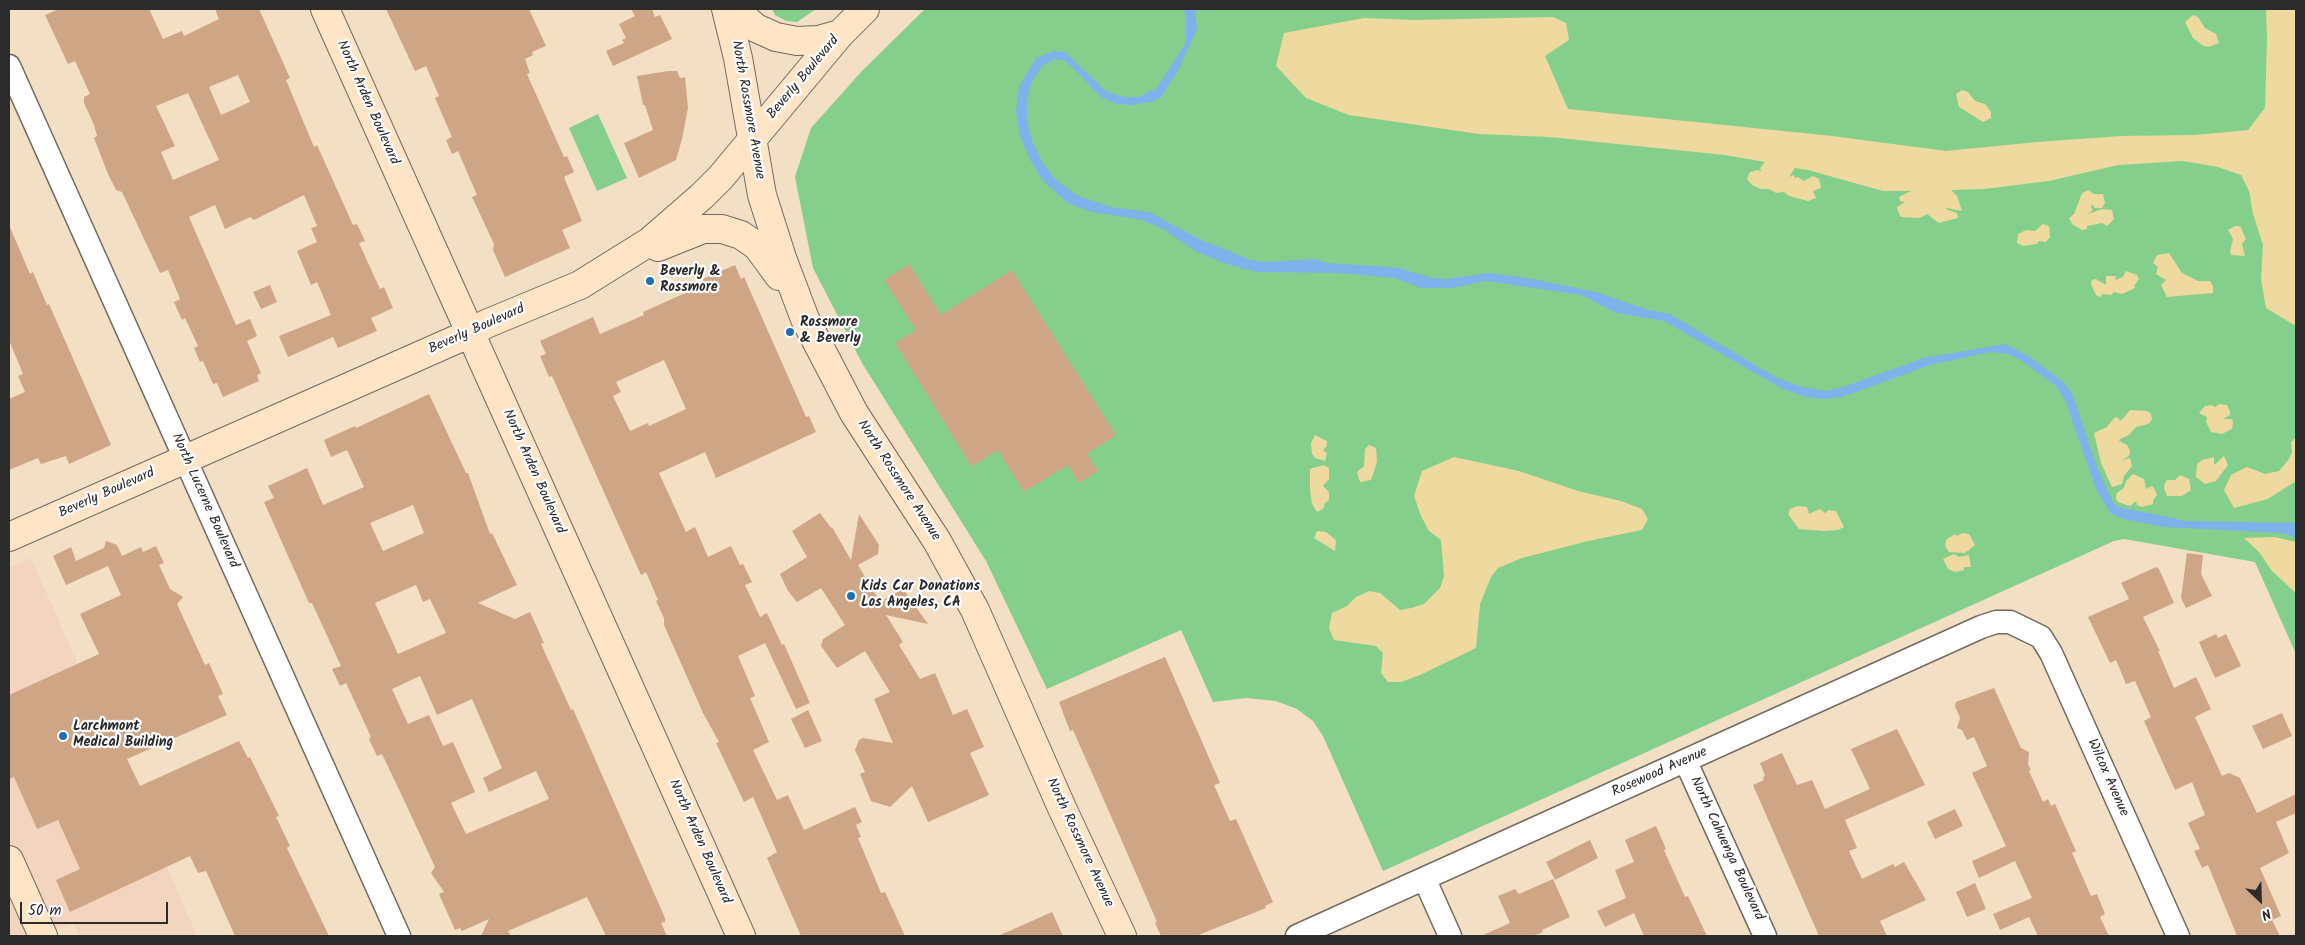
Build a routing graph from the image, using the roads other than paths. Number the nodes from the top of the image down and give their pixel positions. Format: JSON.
{"nodes":[{"id":1,"x":325,"y":9,"type":"edge"},
{"id":2,"x":726,"y":9,"type":"edge"},
{"id":3,"x":734,"y":9,"type":"edge"},
{"id":4,"x":865,"y":9,"type":"edge"},
{"id":5,"x":840,"y":34,"type":"junction"},
{"id":6,"x":9,"y":66,"type":"edge"},
{"id":7,"x":753,"y":138,"type":"junction"},
{"id":8,"x":580,"y":285,"type":"junction"},
{"id":9,"x":806,"y":319,"type":"junction"},
{"id":10,"x":471,"y":333,"type":"junction"},
{"id":11,"x":185,"y":460,"type":"junction"},
{"id":12,"x":9,"y":537,"type":"edge"},
{"id":13,"x":2025,"y":627,"type":"joint"},
{"id":14,"x":1686,"y":762,"type":"junction"},
{"id":15,"x":9,"y":860,"type":"edge"},
{"id":16,"x":1425,"y":880,"type":"junction"},
{"id":17,"x":43,"y":936,"type":"edge"},
{"id":18,"x":399,"y":936,"type":"edge"},
{"id":19,"x":741,"y":936,"type":"edge"},
{"id":20,"x":1122,"y":936,"type":"edge"},
{"id":21,"x":1296,"y":936,"type":"edge"},
{"id":22,"x":1450,"y":936,"type":"edge"},
{"id":23,"x":1765,"y":936,"type":"edge"},
{"id":24,"x":2178,"y":936,"type":"edge"}],
"edges":[{"from":1,"to":10,"type":"main road","name":"North Arden Boulevard"},
{"from":2,"to":7,"type":"main road","name":"North Rossmore Avenue"},
{"from":3,"to":5,"type":"main road"},
{"from":4,"to":5,"type":"main road","name":"Beverly Boulevard"},
{"from":5,"to":7,"type":"main road","name":"Beverly Boulevard"},
{"from":6,"to":11,"type":"street","name":"North Lucerne Boulevard"},
{"from":7,"to":8,"type":"main road","name":"Beverly Boulevard"},
{"from":7,"to":9,"type":"main road","name":"North Rossmore Avenue"},
{"from":8,"to":9,"type":"main road"},
{"from":8,"to":10,"type":"main road","name":"Beverly Boulevard"},
{"from":9,"to":20,"type":"main road","name":"North Rossmore Avenue"},
{"from":10,"to":11,"type":"main road","name":"Beverly Boulevard"},
{"from":10,"to":19,"type":"main road","name":"North Arden Boulevard"},
{"from":11,"to":12,"type":"main road","name":"Beverly Boulevard"},
{"from":11,"to":18,"type":"street","name":"North Lucerne Boulevard"},
{"from":13,"to":14,"type":"street","name":"Rosewood Avenue"},
{"from":13,"to":24,"type":"street","name":"Wilcox Avenue"},
{"from":14,"to":16,"type":"street","name":"Rosewood Avenue"},
{"from":14,"to":23,"type":"street","name":"North Cahuenga Boulevard"},
{"from":15,"to":17,"type":"main road"},
{"from":16,"to":21,"type":"street","name":"Rosewood Avenue"},
{"from":16,"to":22,"type":"street"}]}
